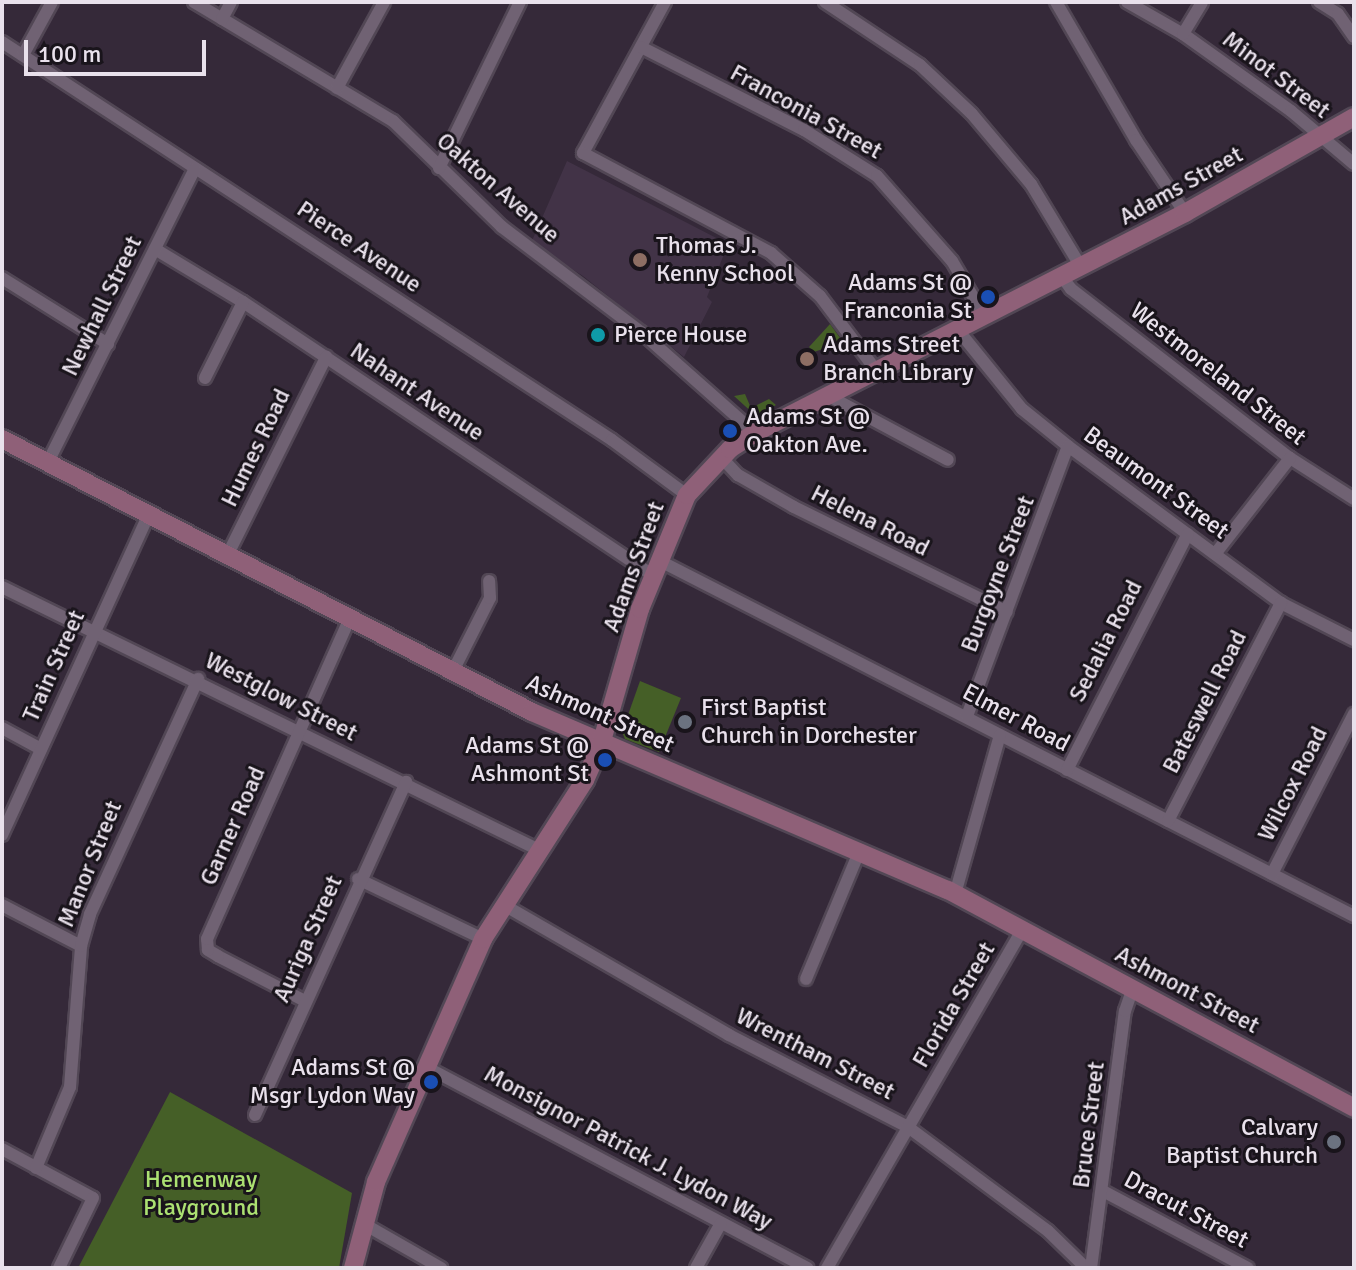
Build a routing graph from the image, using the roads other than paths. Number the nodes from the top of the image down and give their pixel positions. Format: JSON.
{"nodes":[{"id":1,"x":52,"y":2,"type":"edge"},
{"id":2,"x":194,"y":2,"type":"edge"},
{"id":3,"x":231,"y":2,"type":"edge"},
{"id":4,"x":384,"y":2,"type":"edge"},
{"id":5,"x":520,"y":2,"type":"edge"},
{"id":6,"x":665,"y":2,"type":"edge"},
{"id":7,"x":825,"y":2,"type":"edge"},
{"id":8,"x":1056,"y":2,"type":"edge"},
{"id":9,"x":1127,"y":2,"type":"edge"},
{"id":10,"x":1202,"y":2,"type":"edge"},
{"id":11,"x":1319,"y":2,"type":"edge"},
{"id":12,"x":222,"y":19,"type":"junction"},
{"id":13,"x":1183,"y":34,"type":"junction"},
{"id":14,"x":1354,"y":37,"type":"edge"},
{"id":15,"x":2,"y":42,"type":"edge"},
{"id":16,"x":641,"y":47,"type":"junction"},
{"id":17,"x":23,"y":55,"type":"junction"},
{"id":18,"x":337,"y":88,"type":"junction"},
{"id":19,"x":1354,"y":117,"type":"edge"},
{"id":20,"x":1320,"y":136,"type":"junction"},
{"id":21,"x":1354,"y":164,"type":"edge"},
{"id":22,"x":439,"y":168,"type":"junction"},
{"id":23,"x":195,"y":169,"type":"junction"},
{"id":24,"x":1185,"y":213,"type":"junction"},
{"id":25,"x":155,"y":249,"type":"junction"},
{"id":26,"x":1081,"y":267,"type":"junction"},
{"id":27,"x":1062,"y":277,"type":"junction"},
{"id":28,"x":2,"y":278,"type":"edge"},
{"id":29,"x":243,"y":302,"type":"junction"},
{"id":30,"x":985,"y":317,"type":"junction"},
{"id":31,"x":958,"y":330,"type":"junction"},
{"id":32,"x":108,"y":344,"type":"junction"},
{"id":33,"x":326,"y":357,"type":"junction"},
{"id":34,"x":875,"y":369,"type":"junction"},
{"id":35,"x":205,"y":378,"type":"dead end"},
{"id":36,"x":827,"y":395,"type":"junction"},
{"id":37,"x":755,"y":433,"type":"junction"},
{"id":38,"x":2,"y":439,"type":"edge"},
{"id":39,"x":1068,"y":446,"type":"junction"},
{"id":40,"x":721,"y":457,"type":"junction"},
{"id":41,"x":1290,"y":458,"type":"junction"},
{"id":42,"x":948,"y":460,"type":"dead end"},
{"id":43,"x":48,"y":462,"type":"junction"},
{"id":44,"x":687,"y":495,"type":"junction"},
{"id":45,"x":1354,"y":499,"type":"edge"},
{"id":46,"x":148,"y":516,"type":"junction"},
{"id":47,"x":1188,"y":534,"type":"junction"},
{"id":48,"x":1215,"y":554,"type":"junction"},
{"id":49,"x":226,"y":558,"type":"junction"},
{"id":50,"x":655,"y":568,"type":"junction"},
{"id":51,"x":489,"y":581,"type":"dead end"},
{"id":52,"x":2,"y":587,"type":"edge"},
{"id":53,"x":1281,"y":603,"type":"junction"},
{"id":54,"x":1007,"y":612,"type":"junction"},
{"id":55,"x":349,"y":620,"type":"junction"},
{"id":56,"x":92,"y":634,"type":"junction"},
{"id":57,"x":1354,"y":640,"type":"edge"},
{"id":58,"x":453,"y":671,"type":"junction"},
{"id":59,"x":198,"y":679,"type":"junction"},
{"id":60,"x":1354,"y":714,"type":"edge"},
{"id":61,"x":967,"y":716,"type":"junction"},
{"id":62,"x":2,"y":728,"type":"edge"},
{"id":63,"x":299,"y":729,"type":"junction"},
{"id":64,"x":1000,"y":735,"type":"junction"},
{"id":65,"x":601,"y":744,"type":"junction"},
{"id":66,"x":41,"y":749,"type":"junction"},
{"id":67,"x":1067,"y":770,"type":"junction"},
{"id":68,"x":406,"y":782,"type":"junction"},
{"id":69,"x":1168,"y":821,"type":"junction"},
{"id":70,"x":2,"y":835,"type":"edge"},
{"id":71,"x":539,"y":850,"type":"junction"},
{"id":72,"x":860,"y":850,"type":"junction"},
{"id":73,"x":1272,"y":874,"type":"junction"},
{"id":74,"x":358,"y":879,"type":"junction"},
{"id":75,"x":955,"y":894,"type":"junction"},
{"id":76,"x":2,"y":905,"type":"edge"},
{"id":77,"x":504,"y":905,"type":"junction"},
{"id":78,"x":1354,"y":916,"type":"edge"},
{"id":79,"x":1023,"y":929,"type":"junction"},
{"id":80,"x":483,"y":939,"type":"junction"},
{"id":81,"x":81,"y":946,"type":"junction"},
{"id":82,"x":806,"y":979,"type":"dead end"},
{"id":83,"x":1133,"y":988,"type":"junction"},
{"id":84,"x":305,"y":1001,"type":"junction"},
{"id":85,"x":428,"y":1068,"type":"junction"},
{"id":86,"x":1354,"y":1108,"type":"edge"},
{"id":87,"x":255,"y":1115,"type":"dead end"},
{"id":88,"x":908,"y":1127,"type":"junction"},
{"id":89,"x":2,"y":1149,"type":"edge"},
{"id":90,"x":36,"y":1168,"type":"junction"},
{"id":91,"x":1103,"y":1191,"type":"junction"},
{"id":92,"x":721,"y":1223,"type":"junction"},
{"id":93,"x":364,"y":1224,"type":"junction"},
{"id":94,"x":59,"y":1268,"type":"edge"},
{"id":95,"x":353,"y":1268,"type":"edge"},
{"id":96,"x":441,"y":1268,"type":"edge"},
{"id":97,"x":696,"y":1268,"type":"edge"},
{"id":98,"x":807,"y":1268,"type":"edge"},
{"id":99,"x":827,"y":1268,"type":"edge"},
{"id":100,"x":1089,"y":1268,"type":"edge"},
{"id":101,"x":1248,"y":1268,"type":"edge"}],
"edges":[{"from":1,"to":17,"type":"street"},
{"from":2,"to":12,"type":"street","name":"Oakton Avenue"},
{"from":3,"to":12,"type":"street"},
{"from":4,"to":18,"type":"street"},
{"from":5,"to":22,"type":"street"},
{"from":6,"to":16,"type":"street"},
{"from":7,"to":26,"type":"street"},
{"from":8,"to":24,"type":"street"},
{"from":9,"to":13,"type":"street","name":"Minot Street"},
{"from":10,"to":13,"type":"street"},
{"from":11,"to":14,"type":"street"},
{"from":12,"to":18,"type":"street","name":"Oakton Avenue"},
{"from":13,"to":20,"type":"street","name":"Minot Street"},
{"from":15,"to":17,"type":"street","name":"Pierce Avenue"},
{"from":16,"to":30,"type":"street","name":"Franconia Street"},
{"from":16,"to":34,"type":"street"},
{"from":17,"to":23,"type":"street","name":"Pierce Avenue"},
{"from":18,"to":22,"type":"street","name":"Oakton Avenue"},
{"from":19,"to":20,"type":"main road","name":"Adams Street"},
{"from":20,"to":21,"type":"street","name":"Minot Street"},
{"from":20,"to":24,"type":"main road","name":"Adams Street"},
{"from":22,"to":37,"type":"street","name":"Oakton Avenue"},
{"from":23,"to":25,"type":"street","name":"Newhall Street"},
{"from":23,"to":44,"type":"street","name":"Pierce Avenue"},
{"from":24,"to":26,"type":"main road","name":"Adams Street"},
{"from":25,"to":29,"type":"street","name":"Nahant Avenue"},
{"from":25,"to":32,"type":"street","name":"Newhall Street"},
{"from":26,"to":27,"type":"main road","name":"Adams Street"},
{"from":27,"to":30,"type":"main road","name":"Adams Street"},
{"from":27,"to":41,"type":"street","name":"Westmoreland Street"},
{"from":28,"to":32,"type":"street"},
{"from":29,"to":33,"type":"street","name":"Nahant Avenue"},
{"from":29,"to":35,"type":"street"},
{"from":30,"to":31,"type":"main road","name":"Adams Street"},
{"from":31,"to":34,"type":"main road","name":"Adams Street"},
{"from":31,"to":39,"type":"street","name":"Beaumont Street"},
{"from":32,"to":43,"type":"street","name":"Newhall Street"},
{"from":33,"to":49,"type":"street","name":"Humes Road"},
{"from":33,"to":50,"type":"street","name":"Nahant Avenue"},
{"from":34,"to":36,"type":"main road","name":"Adams Street"},
{"from":36,"to":37,"type":"main road","name":"Adams Street"},
{"from":36,"to":42,"type":"street"},
{"from":37,"to":40,"type":"main road","name":"Adams Street"},
{"from":38,"to":43,"type":"main road","name":"Ashmont Street"},
{"from":39,"to":47,"type":"street","name":"Beaumont Street"},
{"from":39,"to":54,"type":"street","name":"Burgoyne Street"},
{"from":40,"to":44,"type":"main road","name":"Adams Street"},
{"from":40,"to":54,"type":"street","name":"Helena Road"},
{"from":41,"to":45,"type":"street","name":"Westmoreland Street"},
{"from":41,"to":48,"type":"street"},
{"from":43,"to":46,"type":"main road","name":"Ashmont Street"},
{"from":44,"to":50,"type":"main road","name":"Adams Street"},
{"from":46,"to":49,"type":"main road","name":"Ashmont Street"},
{"from":46,"to":56,"type":"street","name":"Train Street"},
{"from":47,"to":48,"type":"street","name":"Beaumont Street"},
{"from":47,"to":67,"type":"street","name":"Sedalia Road"},
{"from":48,"to":53,"type":"street","name":"Beaumont Street"},
{"from":49,"to":55,"type":"main road","name":"Ashmont Street"},
{"from":50,"to":61,"type":"street","name":"Elmer Road"},
{"from":50,"to":65,"type":"main road","name":"Adams Street"},
{"from":51,"to":58,"type":"street"},
{"from":52,"to":56,"type":"street","name":"Westglow Street"},
{"from":53,"to":57,"type":"street","name":"Beaumont Street"},
{"from":53,"to":69,"type":"street","name":"Bateswell Road"},
{"from":54,"to":61,"type":"street","name":"Burgoyne Street"},
{"from":55,"to":58,"type":"main road","name":"Ashmont Street"},
{"from":55,"to":63,"type":"street","name":"Garner Road"},
{"from":56,"to":59,"type":"street","name":"Westglow Street"},
{"from":56,"to":66,"type":"street","name":"Train Street"},
{"from":58,"to":65,"type":"main road","name":"Ashmont Street"},
{"from":59,"to":63,"type":"street","name":"Westglow Street"},
{"from":59,"to":81,"type":"street","name":"Manor Street"},
{"from":60,"to":73,"type":"street","name":"Wilcox Road"},
{"from":61,"to":64,"type":"street","name":"Elmer Road"},
{"from":62,"to":66,"type":"street"},
{"from":63,"to":68,"type":"street","name":"Westglow Street"},
{"from":63,"to":84,"type":"street","name":"Garner Road"},
{"from":64,"to":67,"type":"street","name":"Elmer Road"},
{"from":64,"to":75,"type":"street"},
{"from":65,"to":71,"type":"main road","name":"Adams Street"},
{"from":65,"to":72,"type":"main road","name":"Ashmont Street"},
{"from":66,"to":70,"type":"street","name":"Train Street"},
{"from":67,"to":69,"type":"street","name":"Elmer Road"},
{"from":68,"to":71,"type":"street","name":"Westglow Street"},
{"from":68,"to":74,"type":"street","name":"Auriga Street"},
{"from":69,"to":73,"type":"street","name":"Elmer Road"},
{"from":71,"to":77,"type":"main road","name":"Adams Street"},
{"from":72,"to":75,"type":"main road","name":"Ashmont Street"},
{"from":72,"to":82,"type":"street"},
{"from":73,"to":78,"type":"street","name":"Elmer Road"},
{"from":74,"to":80,"type":"street"},
{"from":74,"to":84,"type":"street","name":"Auriga Street"},
{"from":75,"to":79,"type":"main road","name":"Ashmont Street"},
{"from":76,"to":81,"type":"street"},
{"from":77,"to":80,"type":"main road","name":"Adams Street"},
{"from":77,"to":88,"type":"street","name":"Wrentham Street"},
{"from":79,"to":83,"type":"main road","name":"Ashmont Street"},
{"from":79,"to":88,"type":"street","name":"Florida Street"},
{"from":80,"to":85,"type":"main road","name":"Adams Street"},
{"from":81,"to":90,"type":"street","name":"Manor Street"},
{"from":83,"to":86,"type":"main road","name":"Ashmont Street"},
{"from":83,"to":91,"type":"street","name":"Bruce Street"},
{"from":84,"to":87,"type":"street","name":"Auriga Street"},
{"from":85,"to":92,"type":"street","name":"Monsignor Patrick J. Lydon Way"},
{"from":85,"to":93,"type":"main road","name":"Adams Street"},
{"from":88,"to":99,"type":"street","name":"Florida Street"},
{"from":88,"to":100,"type":"street","name":"Wrentham Street"},
{"from":89,"to":90,"type":"street"},
{"from":90,"to":94,"type":"street"},
{"from":91,"to":100,"type":"street","name":"Bruce Street"},
{"from":91,"to":101,"type":"street","name":"Dracut Street"},
{"from":92,"to":97,"type":"street"},
{"from":92,"to":98,"type":"street","name":"Monsignor Patrick J. Lydon Way"},
{"from":93,"to":95,"type":"main road","name":"Adams Street"},
{"from":93,"to":96,"type":"street"}]}
